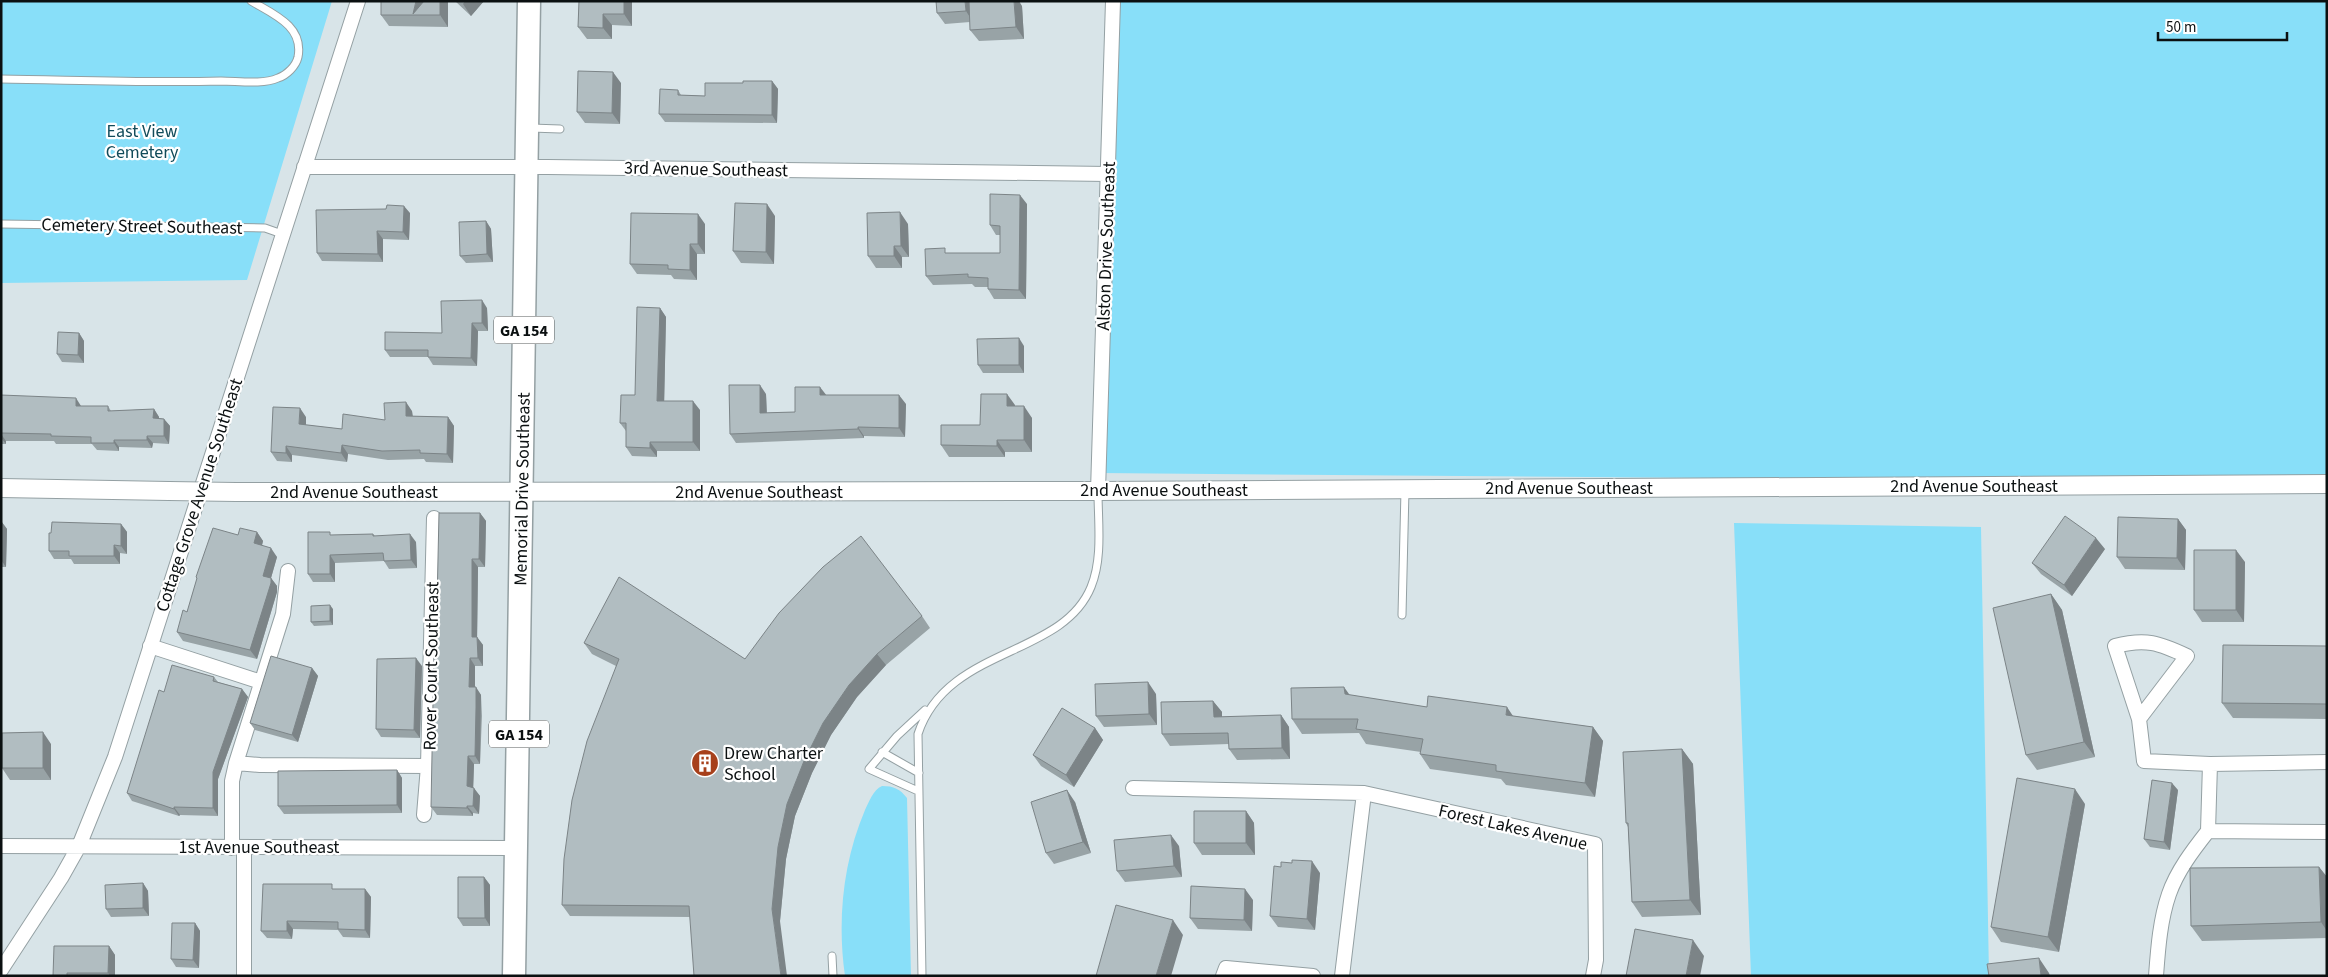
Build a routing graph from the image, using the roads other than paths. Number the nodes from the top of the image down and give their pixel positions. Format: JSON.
{"nodes":[{"id":1,"x":251,"y":1,"type":"edge"},
{"id":2,"x":358,"y":1,"type":"edge"},
{"id":3,"x":528,"y":1,"type":"edge"},
{"id":4,"x":1113,"y":1,"type":"edge"},
{"id":5,"x":1,"y":79,"type":"edge"},
{"id":6,"x":526,"y":128,"type":"junction"},
{"id":7,"x":560,"y":129,"type":"dead end"},
{"id":8,"x":304,"y":167,"type":"junction"},
{"id":9,"x":526,"y":168,"type":"junction"},
{"id":10,"x":1108,"y":174,"type":"junction"},
{"id":11,"x":1,"y":224,"type":"edge"},
{"id":12,"x":282,"y":234,"type":"junction"},
{"id":13,"x":2327,"y":484,"type":"edge"},
{"id":14,"x":1,"y":488,"type":"edge"},
{"id":15,"x":1405,"y":489,"type":"junction"},
{"id":16,"x":1098,"y":491,"type":"junction"},
{"id":17,"x":522,"y":493,"type":"junction"},
{"id":18,"x":434,"y":518,"type":"dead end"},
{"id":19,"x":288,"y":570,"type":"dead end"},
{"id":20,"x":1402,"y":615,"type":"dead end"},
{"id":21,"x":150,"y":646,"type":"junction"},
{"id":22,"x":261,"y":682,"type":"junction"},
{"id":23,"x":931,"y":705,"type":"junction"},
{"id":24,"x":2139,"y":719,"type":"junction"},
{"id":25,"x":882,"y":752,"type":"junction"},
{"id":26,"x":2327,"y":762,"type":"edge"},
{"id":27,"x":236,"y":763,"type":"junction"},
{"id":28,"x":2210,"y":764,"type":"junction"},
{"id":29,"x":428,"y":766,"type":"junction"},
{"id":30,"x":919,"y":773,"type":"junction"},
{"id":31,"x":1134,"y":788,"type":"dead end"},
{"id":32,"x":918,"y":791,"type":"junction"},
{"id":33,"x":1364,"y":793,"type":"junction"},
{"id":34,"x":424,"y":814,"type":"dead end"},
{"id":35,"x":2208,"y":831,"type":"junction"},
{"id":36,"x":2327,"y":832,"type":"edge"},
{"id":37,"x":1,"y":846,"type":"edge"},
{"id":38,"x":79,"y":846,"type":"junction"},
{"id":39,"x":238,"y":848,"type":"junction"},
{"id":40,"x":517,"y":848,"type":"junction"},
{"id":41,"x":832,"y":956,"type":"dead end"},
{"id":42,"x":1,"y":970,"type":"edge"},
{"id":43,"x":244,"y":976,"type":"edge"},
{"id":44,"x":514,"y":976,"type":"edge"},
{"id":45,"x":833,"y":976,"type":"edge"},
{"id":46,"x":922,"y":976,"type":"edge"},
{"id":47,"x":1223,"y":976,"type":"edge"},
{"id":48,"x":1313,"y":976,"type":"edge"},
{"id":49,"x":1342,"y":976,"type":"edge"},
{"id":50,"x":1593,"y":976,"type":"edge"},
{"id":51,"x":2156,"y":976,"type":"edge"}],
"edges":[{"from":1,"to":5,"type":"lane"},
{"from":2,"to":8,"type":"street","name":"Cottage Grove Avenue Southeast"},
{"from":3,"to":6,"type":"main road","name":"Memorial Drive Southeast","number":"GA 154"},
{"from":4,"to":10,"type":"street","name":"Alston Drive Southeast"},
{"from":6,"to":7,"type":"lane"},
{"from":6,"to":9,"type":"main road","name":"Memorial Drive Southeast","number":"GA 154"},
{"from":8,"to":9,"type":"street","name":"3rd Avenue Southeast"},
{"from":8,"to":12,"type":"street","name":"Cottage Grove Avenue Southeast"},
{"from":9,"to":10,"type":"street","name":"3rd Avenue Southeast"},
{"from":9,"to":17,"type":"main road","name":"Memorial Drive Southeast","number":"GA 154"},
{"from":10,"to":16,"type":"street","name":"Alston Drive Southeast"},
{"from":11,"to":12,"type":"lane","name":"Cemetery Street Southeast"},
{"from":12,"to":21,"type":"street","name":"Cottage Grove Avenue Southeast"},
{"from":13,"to":15,"type":"street","name":"2nd Avenue Southeast"},
{"from":14,"to":17,"type":"street","name":"2nd Avenue Southeast","bridge":true},
{"from":15,"to":16,"type":"street","name":"2nd Avenue Southeast"},
{"from":15,"to":20,"type":"lane"},
{"from":16,"to":17,"type":"street","name":"2nd Avenue Southeast"},
{"from":16,"to":23,"type":"lane"},
{"from":17,"to":40,"type":"main road","name":"Memorial Drive Southeast","number":"GA 154"},
{"from":18,"to":29,"type":"street","name":"Rover Court Southeast"},
{"from":19,"to":22,"type":"street"},
{"from":21,"to":22,"type":"street"},
{"from":21,"to":38,"type":"street","name":"Cottage Grove Avenue Southeast"},
{"from":22,"to":27,"type":"street"},
{"from":23,"to":25,"type":"lane"},
{"from":23,"to":30,"type":"lane"},
{"from":24,"to":24,"type":"street"},
{"from":24,"to":28,"type":"street"},
{"from":25,"to":30,"type":"lane"},
{"from":25,"to":32,"type":"lane"},
{"from":26,"to":28,"type":"street"},
{"from":27,"to":29,"type":"street"},
{"from":27,"to":39,"type":"street"},
{"from":28,"to":35,"type":"street"},
{"from":29,"to":34,"type":"street","name":"Rover Court Southeast"},
{"from":30,"to":32,"type":"lane"},
{"from":31,"to":33,"type":"street","name":"Forest Lakes Avenue"},
{"from":32,"to":46,"type":"lane"},
{"from":33,"to":49,"type":"street"},
{"from":33,"to":50,"type":"street","name":"Forest Lakes Avenue"},
{"from":35,"to":36,"type":"street"},
{"from":35,"to":51,"type":"street"},
{"from":37,"to":38,"type":"street","name":"1st Avenue Southeast"},
{"from":38,"to":39,"type":"street","name":"1st Avenue Southeast"},
{"from":38,"to":42,"type":"street","name":"Cottage Grove Avenue Southeast"},
{"from":39,"to":40,"type":"street","name":"1st Avenue Southeast"},
{"from":39,"to":43,"type":"street"},
{"from":40,"to":44,"type":"main road","name":"Memorial Drive Southeast","number":"GA 154"},
{"from":41,"to":45,"type":"lane"},
{"from":47,"to":48,"type":"street"}]}
